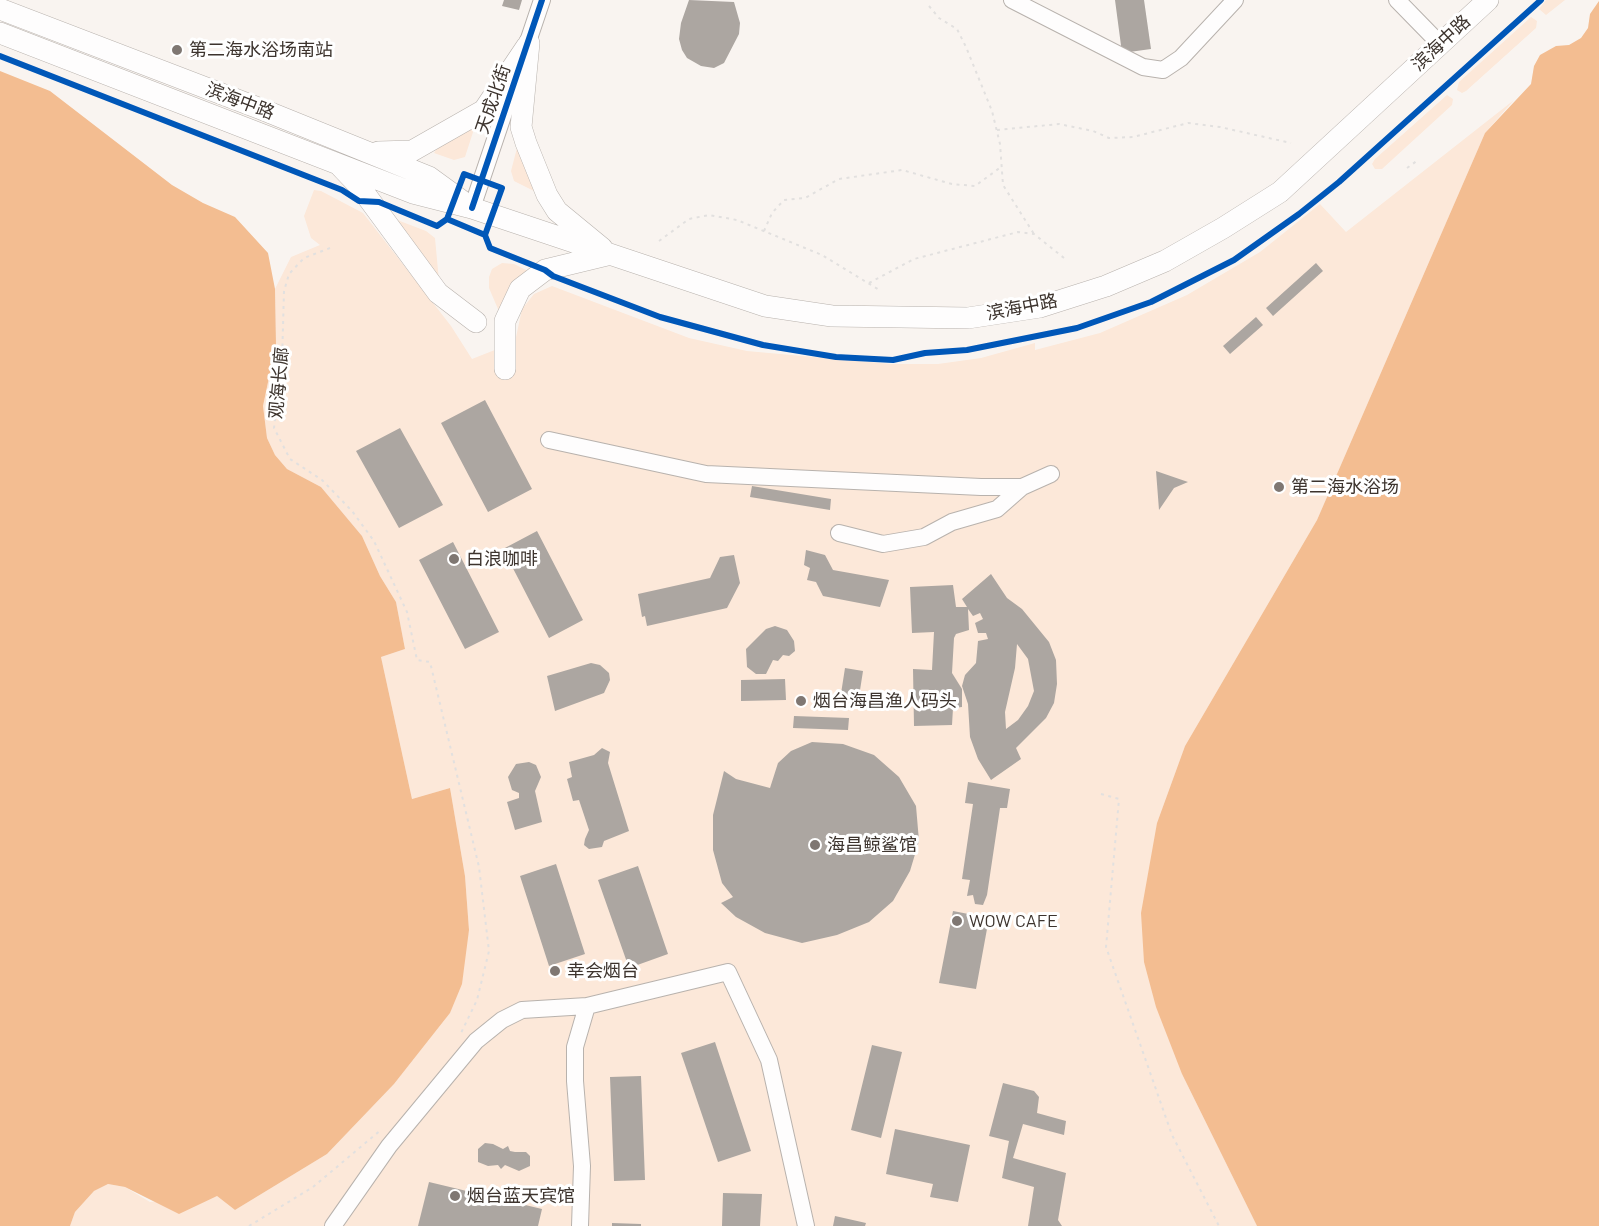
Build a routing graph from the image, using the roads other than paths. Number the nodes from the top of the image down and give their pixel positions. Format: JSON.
{"nodes":[{"id":1,"x":542,"y":0,"type":"edge"},
{"id":2,"x":1012,"y":0,"type":"edge"},
{"id":3,"x":1235,"y":0,"type":"edge"},
{"id":4,"x":1397,"y":0,"type":"edge"},
{"id":5,"x":1488,"y":0,"type":"edge"},
{"id":6,"x":0,"y":9,"type":"edge"},
{"id":7,"x":0,"y":33,"type":"edge"},
{"id":8,"x":529,"y":43,"type":"junction"},
{"id":9,"x":1440,"y":44,"type":"junction"},
{"id":10,"x":367,"y":152,"type":"junction"},
{"id":11,"x":336,"y":163,"type":"junction"},
{"id":12,"x":472,"y":208,"type":"junction"},
{"id":13,"x":609,"y":255,"type":"junction"},
{"id":14,"x":476,"y":322,"type":"dead end"},
{"id":15,"x":505,"y":369,"type":"dead end"},
{"id":16,"x":549,"y":440,"type":"dead end"},
{"id":17,"x":1050,"y":474,"type":"dead end"},
{"id":18,"x":1022,"y":487,"type":"junction"},
{"id":19,"x":839,"y":533,"type":"dead end"},
{"id":20,"x":587,"y":1006,"type":"junction"},
{"id":21,"x":333,"y":1226,"type":"edge"},
{"id":22,"x":580,"y":1226,"type":"edge"},
{"id":23,"x":806,"y":1226,"type":"edge"}],
"edges":[{"from":1,"to":8,"type":"street","name":"天成北街"},
{"from":2,"to":3,"type":"street"},
{"from":4,"to":9,"type":"street"},
{"from":5,"to":9,"type":"main road","name":"滨海中路"},
{"from":6,"to":10,"type":"main road","name":"滨海中路"},
{"from":7,"to":11,"type":"main road","name":"滨海中路"},
{"from":8,"to":10,"type":"main road"},
{"from":8,"to":12,"type":"street","name":"天成北街"},
{"from":8,"to":13,"type":"main road"},
{"from":9,"to":13,"type":"main road","name":"滨海中路"},
{"from":10,"to":12,"type":"main road","name":"滨海中路"},
{"from":11,"to":12,"type":"main road","name":"滨海中路"},
{"from":11,"to":14,"type":"main road"},
{"from":12,"to":13,"type":"main road","name":"滨海中路"},
{"from":13,"to":15,"type":"main road"},
{"from":16,"to":18,"type":"street"},
{"from":17,"to":18,"type":"street"},
{"from":18,"to":19,"type":"street"},
{"from":20,"to":21,"type":"street"},
{"from":20,"to":22,"type":"street"},
{"from":20,"to":23,"type":"street"}]}
